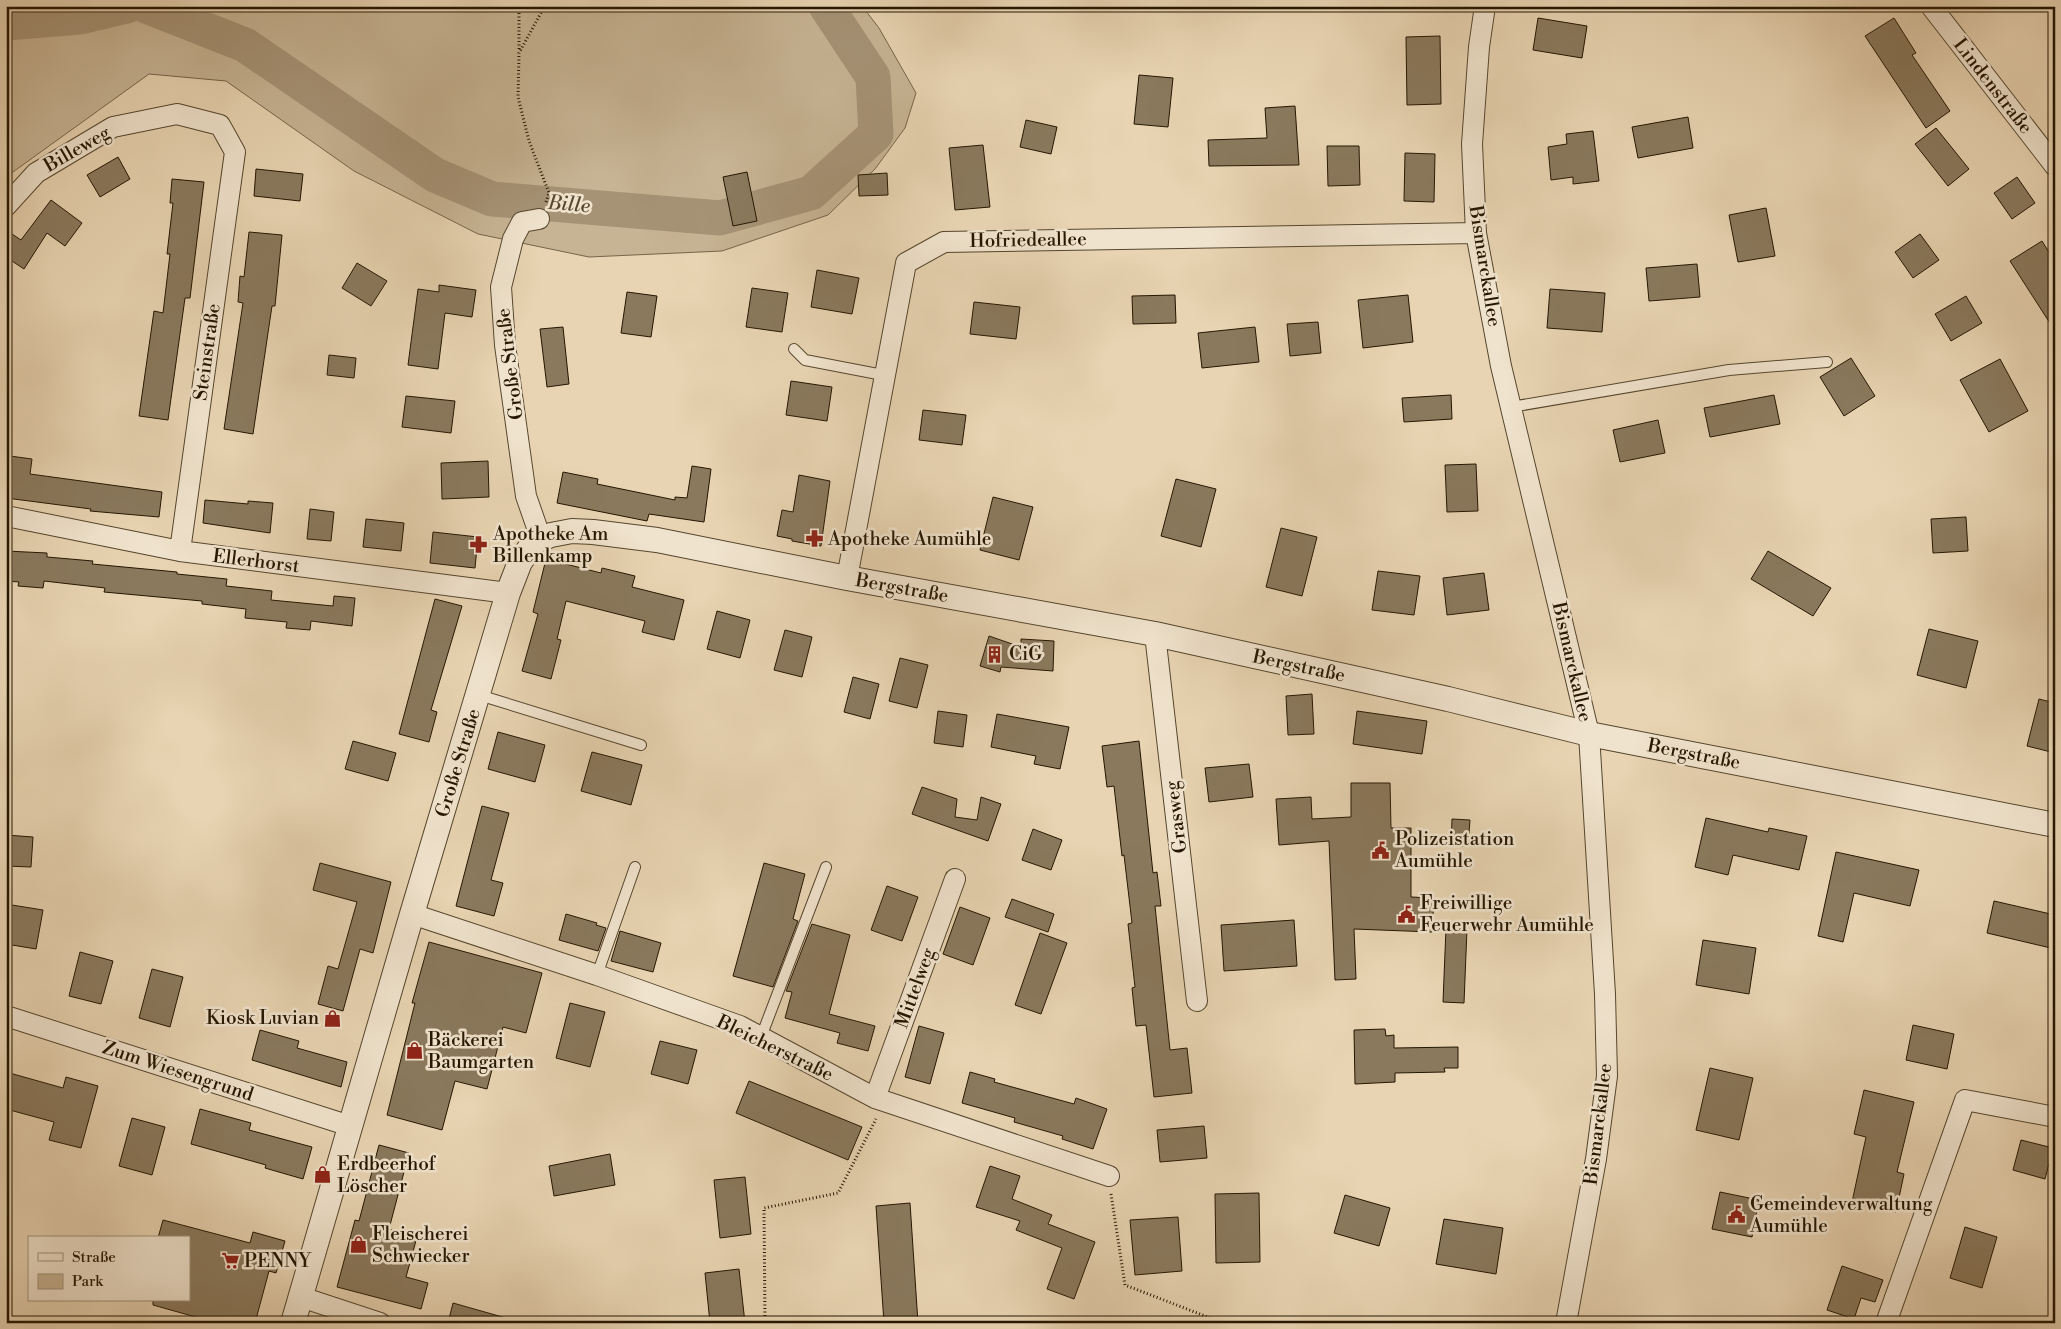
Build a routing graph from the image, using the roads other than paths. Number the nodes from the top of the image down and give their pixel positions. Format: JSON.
{"nodes":[{"id":1,"x":1485,"y":6,"type":"edge"},
{"id":2,"x":1931,"y":6,"type":"edge"},
{"id":3,"x":235,"y":152,"type":"joint"},
{"id":4,"x":2055,"y":166,"type":"edge"},
{"id":5,"x":6,"y":206,"type":"edge"},
{"id":6,"x":539,"y":219,"type":"dead end"},
{"id":7,"x":1476,"y":233,"type":"junction"},
{"id":8,"x":794,"y":349,"type":"dead end"},
{"id":9,"x":1827,"y":362,"type":"dead end"},
{"id":10,"x":883,"y":375,"type":"junction"},
{"id":11,"x":1511,"y":407,"type":"junction"},
{"id":12,"x":6,"y":516,"type":"edge"},
{"id":13,"x":541,"y":539,"type":"junction"},
{"id":14,"x":180,"y":551,"type":"junction"},
{"id":15,"x":847,"y":578,"type":"junction"},
{"id":16,"x":508,"y":594,"type":"junction"},
{"id":17,"x":1155,"y":634,"type":"junction"},
{"id":18,"x":479,"y":695,"type":"junction"},
{"id":19,"x":1589,"y":734,"type":"junction"},
{"id":20,"x":641,"y":745,"type":"dead end"},
{"id":21,"x":2055,"y":825,"type":"edge"},
{"id":22,"x":635,"y":866,"type":"dead end"},
{"id":23,"x":826,"y":867,"type":"dead end"},
{"id":24,"x":955,"y":879,"type":"dead end"},
{"id":25,"x":412,"y":914,"type":"junction"},
{"id":26,"x":597,"y":975,"type":"junction"},
{"id":27,"x":1197,"y":1001,"type":"dead end"},
{"id":28,"x":6,"y":1016,"type":"edge"},
{"id":29,"x":761,"y":1037,"type":"junction"},
{"id":30,"x":881,"y":1099,"type":"junction"},
{"id":31,"x":2055,"y":1117,"type":"edge"},
{"id":32,"x":350,"y":1126,"type":"junction"},
{"id":33,"x":1109,"y":1176,"type":"road end"},
{"id":34,"x":301,"y":1297,"type":"junction"},
{"id":35,"x":293,"y":1323,"type":"edge"},
{"id":36,"x":380,"y":1323,"type":"edge"},
{"id":37,"x":1566,"y":1323,"type":"edge"},
{"id":38,"x":1886,"y":1323,"type":"edge"}],
"edges":[{"from":1,"to":7,"type":"street","name":"Bismarckallee"},
{"from":2,"to":4,"type":"street","name":"Lindenstraße"},
{"from":3,"to":5,"type":"street","name":"Billeweg"},
{"from":3,"to":14,"type":"street","name":"Steinstraße"},
{"from":6,"to":13,"type":"street","name":"Große Straße"},
{"from":7,"to":10,"type":"street","name":"Hofriedeallee"},
{"from":7,"to":11,"type":"street","name":"Bismarckallee"},
{"from":8,"to":10,"type":"lane"},
{"from":9,"to":11,"type":"lane"},
{"from":10,"to":15,"type":"street","name":"Hofriedeallee"},
{"from":11,"to":19,"type":"street","name":"Bismarckallee"},
{"from":12,"to":14,"type":"street","name":"Ellerhorst"},
{"from":13,"to":15,"type":"street","name":"Bergstraße"},
{"from":13,"to":16,"type":"street","name":"Große Straße"},
{"from":14,"to":16,"type":"street","name":"Ellerhorst"},
{"from":15,"to":17,"type":"street","name":"Bergstraße"},
{"from":16,"to":18,"type":"street","name":"Große Straße"},
{"from":17,"to":19,"type":"street","name":"Bergstraße"},
{"from":17,"to":27,"type":"street","name":"Grasweg"},
{"from":18,"to":20,"type":"lane"},
{"from":18,"to":25,"type":"street","name":"Große Straße"},
{"from":19,"to":21,"type":"street","name":"Bergstraße"},
{"from":19,"to":37,"type":"street","name":"Bismarckallee"},
{"from":22,"to":26,"type":"lane"},
{"from":23,"to":29,"type":"lane"},
{"from":24,"to":30,"type":"street","name":"Mittelweg"},
{"from":25,"to":26,"type":"street","name":"Bleicherstraße"},
{"from":25,"to":32,"type":"street","name":"Große Straße"},
{"from":26,"to":29,"type":"street","name":"Bleicherstraße"},
{"from":28,"to":32,"type":"street","name":"Zum Wiesengrund"},
{"from":29,"to":30,"type":"street","name":"Bleicherstraße"},
{"from":30,"to":33,"type":"street","name":"Bleicherstraße"},
{"from":31,"to":38,"type":"street"},
{"from":32,"to":34,"type":"street","name":"Große Straße"},
{"from":34,"to":35,"type":"street","name":"Große Straße"},
{"from":34,"to":36,"type":"street"}]}
